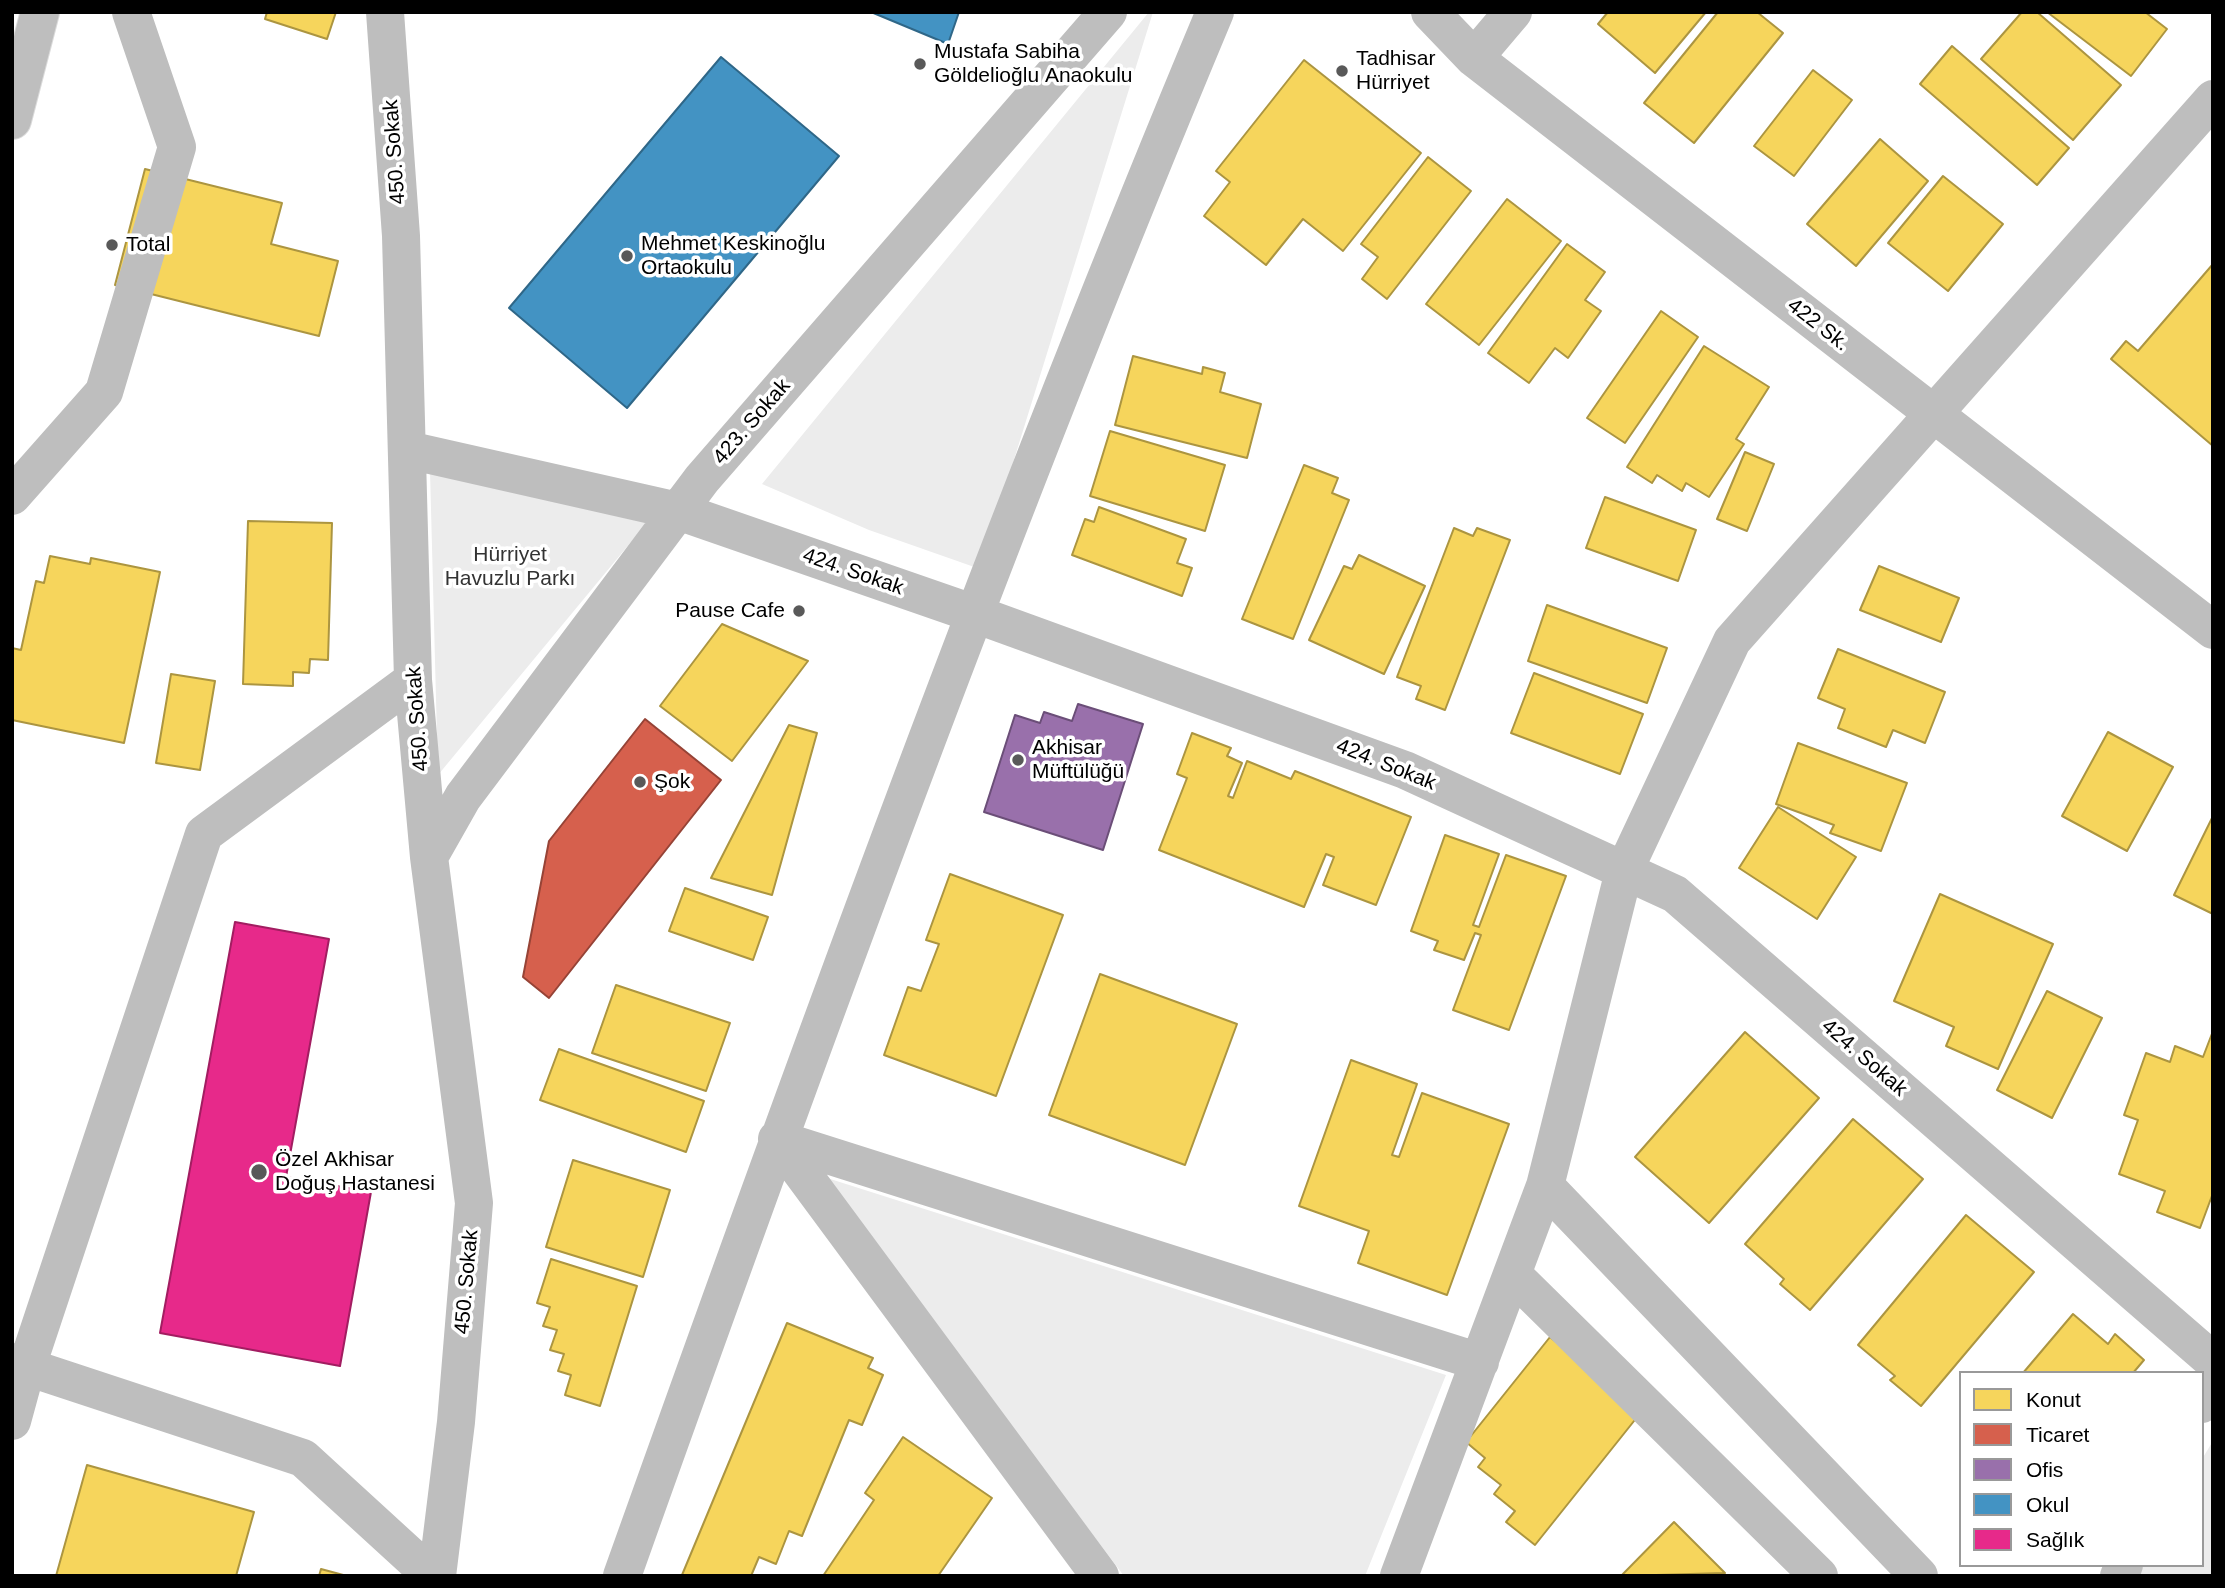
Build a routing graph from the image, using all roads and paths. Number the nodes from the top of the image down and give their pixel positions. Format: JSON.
{"nodes":[{"id":1,"x":40,"y":12,"type":"edge"},
{"id":2,"x":131,"y":12,"type":"edge"},
{"id":3,"x":386,"y":12,"type":"edge"},
{"id":4,"x":1108,"y":12,"type":"edge"},
{"id":5,"x":1215,"y":12,"type":"edge"},
{"id":6,"x":1430,"y":12,"type":"edge"},
{"id":7,"x":1513,"y":12,"type":"edge"},
{"id":8,"x":1474,"y":58,"type":"junction"},
{"id":9,"x":2213,"y":99,"type":"edge"},
{"id":10,"x":12,"y":120,"type":"edge"},
{"id":11,"x":1934,"y":415,"type":"junction"},
{"id":12,"x":408,"y":450,"type":"junction"},
{"id":13,"x":12,"y":496,"type":"edge"},
{"id":14,"x":678,"y":511,"type":"junction"},
{"id":15,"x":975,"y":614,"type":"junction"},
{"id":16,"x":2213,"y":630,"type":"edge"},
{"id":17,"x":414,"y":680,"type":"junction"},
{"id":18,"x":429,"y":857,"type":"junction"},
{"id":19,"x":1624,"y":871,"type":"junction"},
{"id":20,"x":777,"y":1139,"type":"junction"},
{"id":21,"x":1545,"y":1186,"type":"junction"},
{"id":22,"x":1512,"y":1274,"type":"junction"},
{"id":23,"x":2213,"y":1361,"type":"edge"},
{"id":24,"x":1480,"y":1362,"type":"junction"},
{"id":25,"x":19,"y":1364,"type":"edge"},
{"id":26,"x":2213,"y":1382,"type":"edge"},
{"id":27,"x":2204,"y":1400,"type":"edge"},
{"id":28,"x":12,"y":1421,"type":"edge"},
{"id":29,"x":434,"y":1576,"type":"edge"},
{"id":30,"x":622,"y":1576,"type":"edge"},
{"id":31,"x":1100,"y":1576,"type":"edge"},
{"id":32,"x":1399,"y":1576,"type":"edge"},
{"id":33,"x":1819,"y":1576,"type":"edge"},
{"id":34,"x":1919,"y":1576,"type":"edge"}],
"edges":[{"from":1,"to":10,"type":"street"},
{"from":2,"to":13,"type":"street"},
{"from":3,"to":12,"type":"street","name":"450. Sokak"},
{"from":4,"to":14,"type":"street","name":"423. Sokak"},
{"from":5,"to":15,"type":"street"},
{"from":6,"to":8,"type":"street","name":"422 Sk."},
{"from":7,"to":8,"type":"street"},
{"from":8,"to":11,"type":"street","name":"422 Sk."},
{"from":9,"to":11,"type":"street"},
{"from":11,"to":16,"type":"street","name":"422 Sk."},
{"from":11,"to":19,"type":"street"},
{"from":12,"to":14,"type":"street","name":"424. Sokak"},
{"from":12,"to":17,"type":"street","name":"450. Sokak"},
{"from":14,"to":15,"type":"street","name":"424. Sokak"},
{"from":14,"to":18,"type":"street","name":"423. Sokak"},
{"from":15,"to":19,"type":"street","name":"424. Sokak"},
{"from":15,"to":20,"type":"street"},
{"from":17,"to":18,"type":"street","name":"450. Sokak"},
{"from":17,"to":25,"type":"street"},
{"from":18,"to":29,"type":"street","name":"450. Sokak"},
{"from":19,"to":21,"type":"street"},
{"from":19,"to":23,"type":"street","name":"424. Sokak"},
{"from":20,"to":24,"type":"street"},
{"from":20,"to":30,"type":"street"},
{"from":20,"to":31,"type":"street"},
{"from":21,"to":22,"type":"street"},
{"from":21,"to":34,"type":"street"},
{"from":22,"to":24,"type":"street"},
{"from":22,"to":33,"type":"street"},
{"from":24,"to":32,"type":"street"},
{"from":25,"to":28,"type":"street"},
{"from":25,"to":29,"type":"street"},
{"from":26,"to":27,"type":"street"}]}
